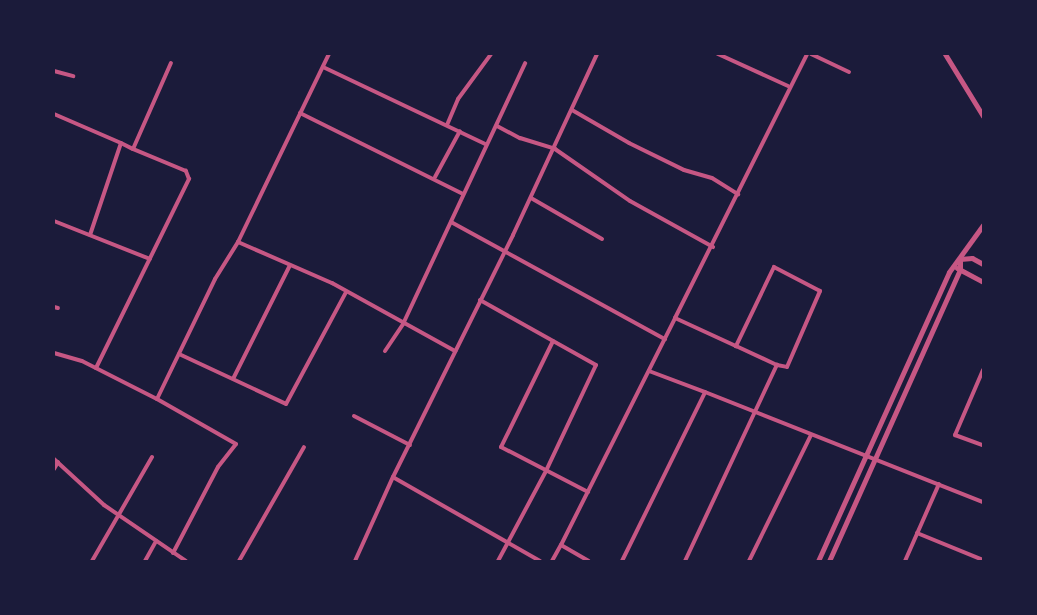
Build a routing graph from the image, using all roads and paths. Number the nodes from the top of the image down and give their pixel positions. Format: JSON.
{"nodes":[{"id":1,"x":329,"y":54,"type":"edge"},
{"id":2,"x":491,"y":54,"type":"edge"},
{"id":3,"x":596,"y":54,"type":"edge"},
{"id":4,"x":718,"y":54,"type":"edge"},
{"id":5,"x":807,"y":54,"type":"edge"},
{"id":6,"x":811,"y":54,"type":"edge"},
{"id":7,"x":945,"y":54,"type":"edge"},
{"id":8,"x":171,"y":63,"type":"dead end"},
{"id":9,"x":525,"y":63,"type":"dead end"},
{"id":10,"x":323,"y":67,"type":"junction"},
{"id":11,"x":54,"y":71,"type":"edge"},
{"id":12,"x":849,"y":72,"type":"dead end"},
{"id":13,"x":73,"y":76,"type":"dead end"},
{"id":14,"x":788,"y":86,"type":"junction"},
{"id":15,"x":572,"y":110,"type":"junction"},
{"id":16,"x":300,"y":113,"type":"junction"},
{"id":17,"x":54,"y":114,"type":"edge"},
{"id":18,"x":983,"y":116,"type":"edge"},
{"id":19,"x":447,"y":125,"type":"junction"},
{"id":20,"x":498,"y":126,"type":"junction"},
{"id":21,"x":460,"y":131,"type":"junction"},
{"id":22,"x":121,"y":143,"type":"junction"},
{"id":23,"x":485,"y":144,"type":"junction"},
{"id":24,"x":555,"y":149,"type":"junction"},
{"id":25,"x":133,"y":150,"type":"junction"},
{"id":26,"x":435,"y":178,"type":"junction"},
{"id":27,"x":463,"y":194,"type":"junction"},
{"id":28,"x":738,"y":194,"type":"junction"},
{"id":29,"x":531,"y":198,"type":"junction"},
{"id":30,"x":54,"y":221,"type":"edge"},
{"id":31,"x":451,"y":222,"type":"junction"},
{"id":32,"x":983,"y":225,"type":"edge"},
{"id":33,"x":90,"y":235,"type":"junction"},
{"id":34,"x":602,"y":239,"type":"dead end"},
{"id":35,"x":238,"y":242,"type":"junction"},
{"id":36,"x":713,"y":247,"type":"junction"},
{"id":37,"x":506,"y":250,"type":"junction"},
{"id":38,"x":150,"y":259,"type":"junction"},
{"id":39,"x":960,"y":259,"type":"junction"},
{"id":40,"x":983,"y":264,"type":"edge"},
{"id":41,"x":290,"y":265,"type":"junction"},
{"id":42,"x":952,"y":266,"type":"junction"},
{"id":43,"x":960,"y":270,"type":"junction"},
{"id":44,"x":983,"y":282,"type":"edge"},
{"id":45,"x":346,"y":292,"type":"junction"},
{"id":46,"x":480,"y":300,"type":"junction"},
{"id":47,"x":675,"y":318,"type":"junction"},
{"id":48,"x":403,"y":324,"type":"junction"},
{"id":49,"x":665,"y":339,"type":"junction"},
{"id":50,"x":553,"y":340,"type":"junction"},
{"id":51,"x":736,"y":346,"type":"junction"},
{"id":52,"x":385,"y":351,"type":"dead end"},
{"id":53,"x":455,"y":351,"type":"junction"},
{"id":54,"x":54,"y":353,"type":"edge"},
{"id":55,"x":179,"y":354,"type":"junction"},
{"id":56,"x":777,"y":365,"type":"junction"},
{"id":57,"x":96,"y":368,"type":"junction"},
{"id":58,"x":649,"y":371,"type":"junction"},
{"id":59,"x":983,"y":371,"type":"edge"},
{"id":60,"x":234,"y":377,"type":"junction"},
{"id":61,"x":705,"y":392,"type":"junction"},
{"id":62,"x":157,"y":399,"type":"junction"},
{"id":63,"x":754,"y":414,"type":"junction"},
{"id":64,"x":354,"y":416,"type":"dead end"},
{"id":65,"x":811,"y":435,"type":"junction"},
{"id":66,"x":410,"y":445,"type":"junction"},
{"id":67,"x":983,"y":445,"type":"edge"},
{"id":68,"x":304,"y":447,"type":"dead end"},
{"id":69,"x":866,"y":455,"type":"junction"},
{"id":70,"x":152,"y":457,"type":"dead end"},
{"id":71,"x":54,"y":458,"type":"edge"},
{"id":72,"x":875,"y":459,"type":"junction"},
{"id":73,"x":58,"y":462,"type":"junction"},
{"id":74,"x":54,"y":469,"type":"edge"},
{"id":75,"x":546,"y":471,"type":"junction"},
{"id":76,"x":394,"y":477,"type":"junction"},
{"id":77,"x":939,"y":484,"type":"junction"},
{"id":78,"x":588,"y":492,"type":"junction"},
{"id":79,"x":983,"y":502,"type":"edge"},
{"id":80,"x":119,"y":516,"type":"junction"},
{"id":81,"x":917,"y":533,"type":"junction"},
{"id":82,"x":156,"y":541,"type":"junction"},
{"id":83,"x":508,"y":544,"type":"junction"},
{"id":84,"x":561,"y":545,"type":"junction"},
{"id":85,"x":173,"y":553,"type":"junction"},
{"id":86,"x":972,"y":556,"type":"junction"},
{"id":87,"x":983,"y":560,"type":"edge"},
{"id":88,"x":92,"y":561,"type":"edge"},
{"id":89,"x":145,"y":561,"type":"edge"},
{"id":90,"x":186,"y":561,"type":"edge"},
{"id":91,"x":239,"y":561,"type":"edge"},
{"id":92,"x":355,"y":561,"type":"edge"},
{"id":93,"x":498,"y":561,"type":"edge"},
{"id":94,"x":540,"y":561,"type":"edge"},
{"id":95,"x":552,"y":561,"type":"edge"},
{"id":96,"x":589,"y":561,"type":"edge"},
{"id":97,"x":622,"y":561,"type":"edge"},
{"id":98,"x":685,"y":561,"type":"edge"},
{"id":99,"x":748,"y":561,"type":"edge"},
{"id":100,"x":818,"y":561,"type":"edge"},
{"id":101,"x":829,"y":561,"type":"edge"},
{"id":102,"x":905,"y":561,"type":"edge"},
{"id":103,"x":970,"y":561,"type":"edge"}],
"edges":[{"from":1,"to":10,"type":"street"},
{"from":2,"to":19,"type":"street"},
{"from":3,"to":15,"type":"street"},
{"from":4,"to":14,"type":"street"},
{"from":5,"to":14,"type":"street"},
{"from":6,"to":12,"type":"street"},
{"from":7,"to":18,"type":"street"},
{"from":8,"to":25,"type":"street"},
{"from":9,"to":20,"type":"street"},
{"from":10,"to":16,"type":"street"},
{"from":10,"to":19,"type":"street"},
{"from":11,"to":13,"type":"street"},
{"from":14,"to":28,"type":"street"},
{"from":15,"to":24,"type":"street"},
{"from":15,"to":28,"type":"street"},
{"from":16,"to":26,"type":"street"},
{"from":16,"to":35,"type":"street"},
{"from":17,"to":22,"type":"street"},
{"from":19,"to":21,"type":"street"},
{"from":20,"to":23,"type":"street"},
{"from":20,"to":24,"type":"street"},
{"from":21,"to":23,"type":"street"},
{"from":21,"to":26,"type":"street"},
{"from":22,"to":25,"type":"street"},
{"from":22,"to":33,"type":"street"},
{"from":23,"to":27,"type":"street"},
{"from":24,"to":29,"type":"street"},
{"from":24,"to":36,"type":"street"},
{"from":25,"to":38,"type":"street"},
{"from":26,"to":27,"type":"street"},
{"from":27,"to":31,"type":"street"},
{"from":28,"to":36,"type":"street"},
{"from":29,"to":34,"type":"street"},
{"from":29,"to":37,"type":"street"},
{"from":30,"to":33,"type":"street"},
{"from":31,"to":37,"type":"street"},
{"from":31,"to":48,"type":"street"},
{"from":32,"to":39,"type":"street"},
{"from":33,"to":38,"type":"street"},
{"from":35,"to":41,"type":"street"},
{"from":35,"to":55,"type":"street"},
{"from":36,"to":47,"type":"street"},
{"from":37,"to":46,"type":"street"},
{"from":37,"to":49,"type":"street"},
{"from":38,"to":57,"type":"street"},
{"from":39,"to":40,"type":"street"},
{"from":39,"to":42,"type":"street"},
{"from":39,"to":43,"type":"street"},
{"from":41,"to":45,"type":"street"},
{"from":41,"to":60,"type":"street"},
{"from":42,"to":43,"type":"street"},
{"from":42,"to":69,"type":"street"},
{"from":43,"to":44,"type":"street"},
{"from":43,"to":72,"type":"street"},
{"from":45,"to":48,"type":"street"},
{"from":45,"to":60,"type":"street"},
{"from":46,"to":50,"type":"street"},
{"from":46,"to":53,"type":"street"},
{"from":47,"to":49,"type":"street"},
{"from":47,"to":51,"type":"street"},
{"from":48,"to":52,"type":"street"},
{"from":48,"to":53,"type":"street"},
{"from":49,"to":58,"type":"street"},
{"from":50,"to":75,"type":"street"},
{"from":50,"to":75,"type":"street"},
{"from":51,"to":56,"type":"street"},
{"from":51,"to":56,"type":"street"},
{"from":53,"to":66,"type":"street"},
{"from":54,"to":57,"type":"street"},
{"from":55,"to":60,"type":"street"},
{"from":55,"to":62,"type":"street"},
{"from":56,"to":63,"type":"street"},
{"from":57,"to":62,"type":"street"},
{"from":58,"to":61,"type":"street"},
{"from":58,"to":78,"type":"street"},
{"from":59,"to":67,"type":"street"},
{"from":61,"to":63,"type":"street"},
{"from":61,"to":97,"type":"street"},
{"from":62,"to":85,"type":"street"},
{"from":63,"to":65,"type":"street"},
{"from":63,"to":98,"type":"street"},
{"from":64,"to":66,"type":"street"},
{"from":65,"to":69,"type":"street"},
{"from":65,"to":99,"type":"street"},
{"from":66,"to":76,"type":"street"},
{"from":68,"to":91,"type":"street"},
{"from":69,"to":72,"type":"street"},
{"from":69,"to":100,"type":"street"},
{"from":70,"to":80,"type":"street"},
{"from":71,"to":73,"type":"street"},
{"from":72,"to":77,"type":"street"},
{"from":72,"to":101,"type":"street"},
{"from":73,"to":74,"type":"street"},
{"from":73,"to":80,"type":"street"},
{"from":75,"to":78,"type":"street"},
{"from":75,"to":83,"type":"street"},
{"from":76,"to":83,"type":"street"},
{"from":76,"to":92,"type":"street"},
{"from":77,"to":79,"type":"street"},
{"from":77,"to":81,"type":"street"},
{"from":78,"to":84,"type":"street"},
{"from":80,"to":82,"type":"street"},
{"from":80,"to":88,"type":"street"},
{"from":81,"to":86,"type":"street"},
{"from":81,"to":102,"type":"street"},
{"from":82,"to":85,"type":"street"},
{"from":82,"to":89,"type":"street"},
{"from":83,"to":93,"type":"street"},
{"from":83,"to":94,"type":"street"},
{"from":84,"to":95,"type":"street"},
{"from":84,"to":96,"type":"street"},
{"from":85,"to":90,"type":"street"},
{"from":86,"to":87,"type":"street"},
{"from":86,"to":103,"type":"street"}]}
